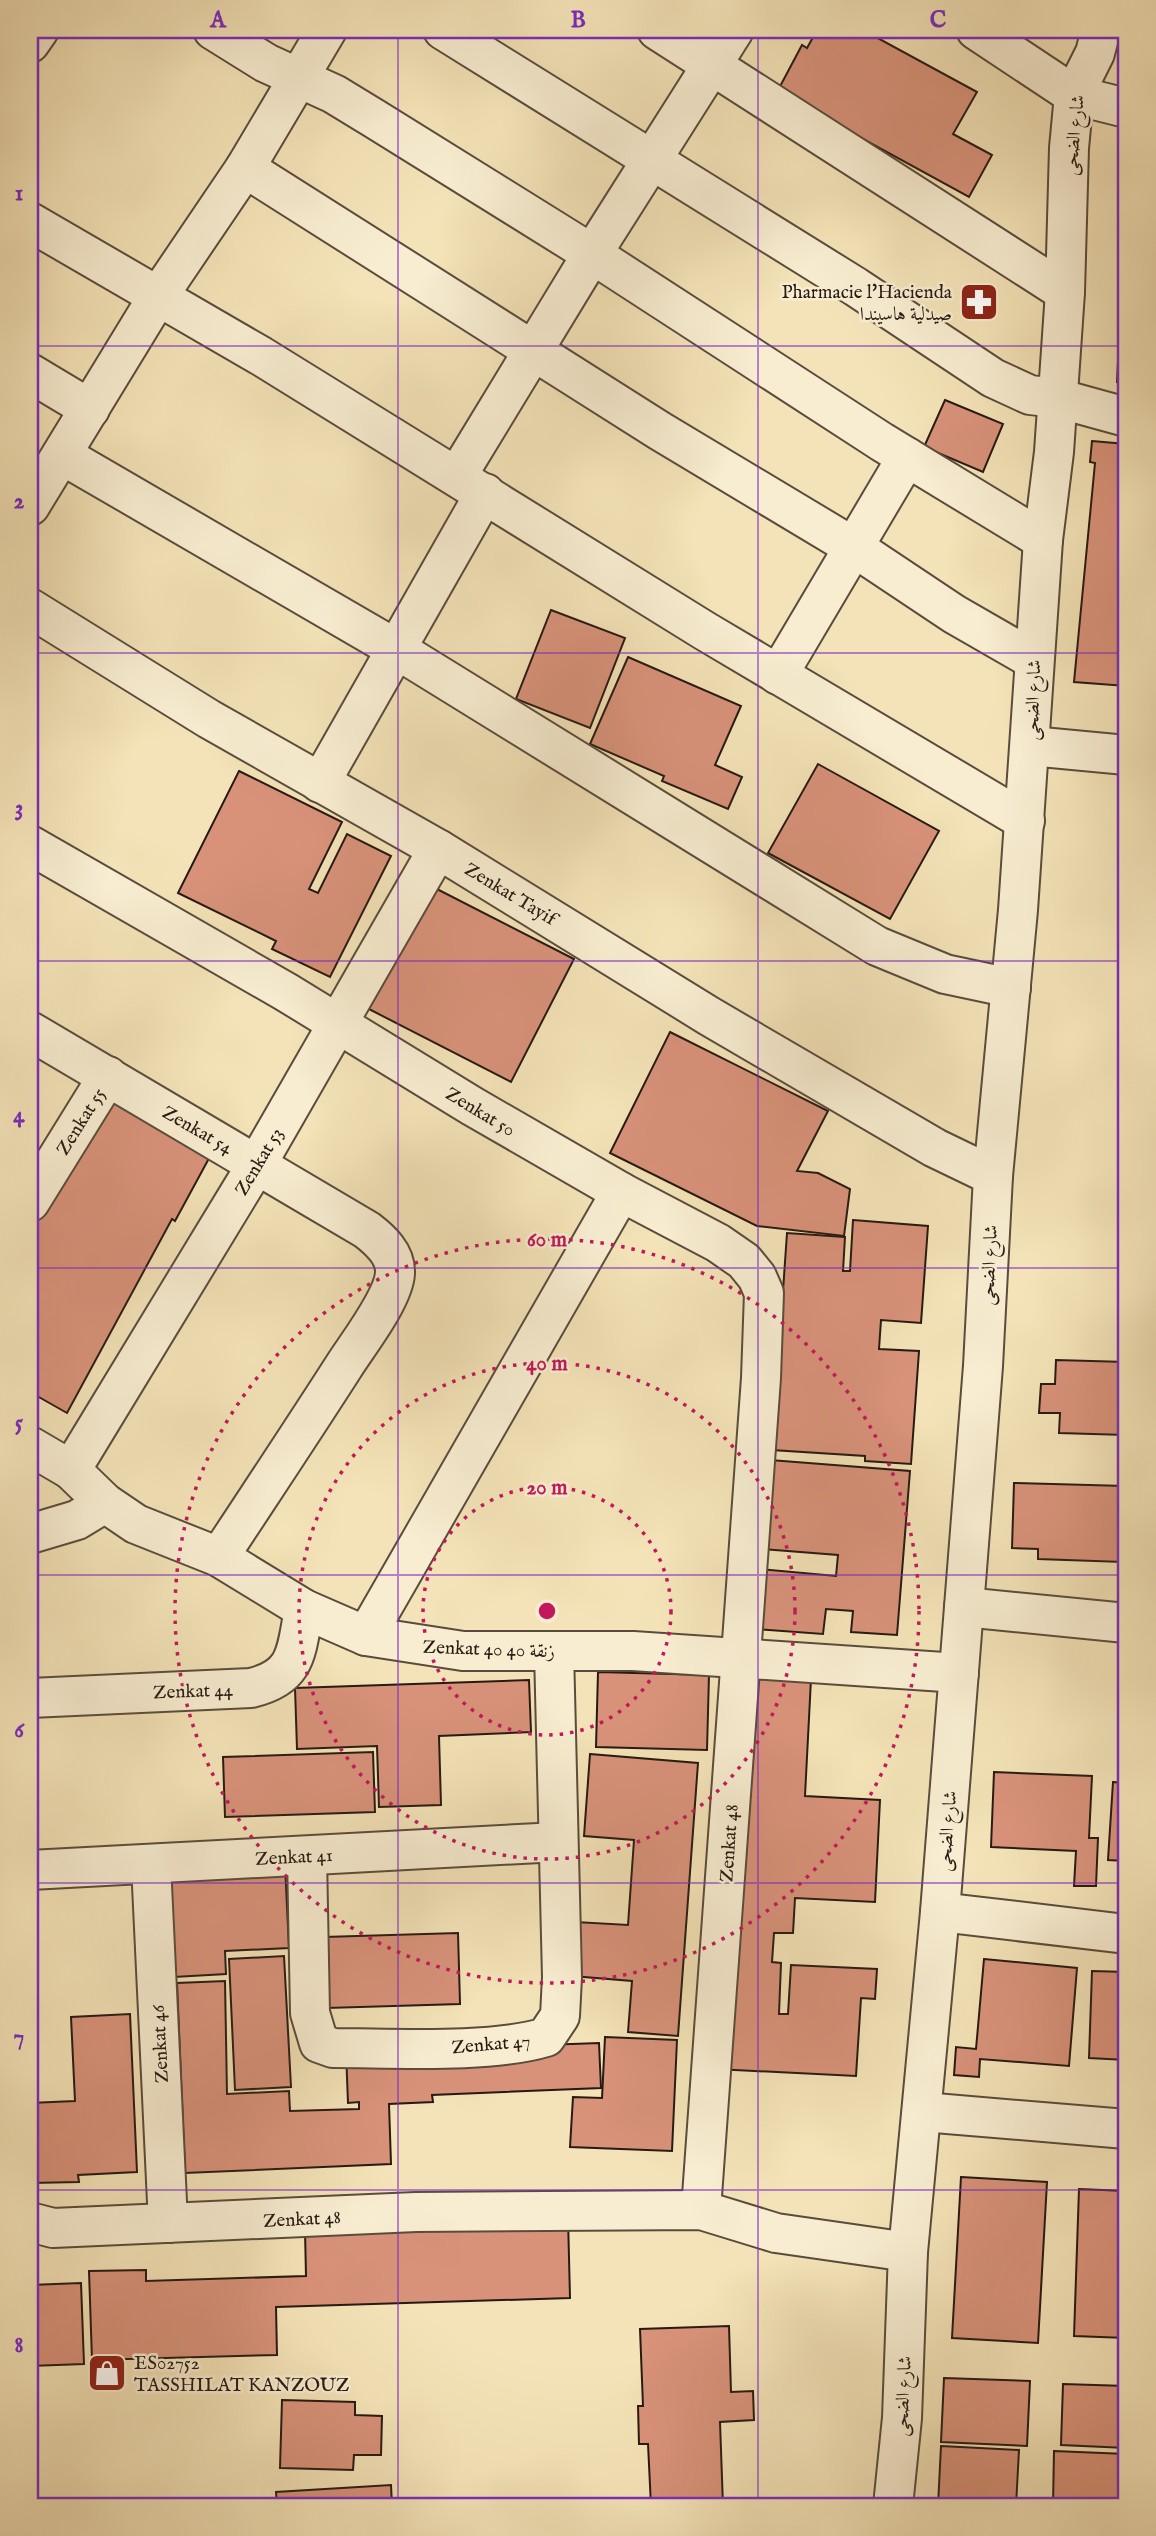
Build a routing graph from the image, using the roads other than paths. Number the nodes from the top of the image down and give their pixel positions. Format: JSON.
{"nodes":[{"id":1,"x":38,"y":30,"type":"edge"},
{"id":2,"x":213,"y":30,"type":"edge"},
{"id":3,"x":327,"y":30,"type":"edge"},
{"id":4,"x":443,"y":30,"type":"edge"},
{"id":5,"x":657,"y":30,"type":"edge"},
{"id":6,"x":734,"y":30,"type":"edge"},
{"id":7,"x":976,"y":30,"type":"edge"},
{"id":8,"x":1101,"y":30,"type":"edge"},
{"id":9,"x":30,"y":43,"type":"edge"},
{"id":10,"x":711,"y":65,"type":"junction"},
{"id":11,"x":298,"y":77,"type":"junction"},
{"id":12,"x":1074,"y":95,"type":"junction"},
{"id":13,"x":1126,"y":108,"type":"edge"},
{"id":14,"x":652,"y":160,"type":"junction"},
{"id":15,"x":245,"y":168,"type":"junction"},
{"id":16,"x":30,"y":222,"type":"edge"},
{"id":17,"x":592,"y":254,"type":"junction"},
{"id":18,"x":1065,"y":292,"type":"junction"},
{"id":19,"x":158,"y":298,"type":"junction"},
{"id":20,"x":534,"y":349,"type":"junction"},
{"id":21,"x":30,"y":373,"type":"edge"},
{"id":22,"x":1057,"y":398,"type":"junction"},
{"id":23,"x":90,"y":409,"type":"junction"},
{"id":24,"x":1126,"y":417,"type":"edge"},
{"id":25,"x":62,"y":455,"type":"junction"},
{"id":26,"x":907,"y":457,"type":"junction"},
{"id":27,"x":471,"y":485,"type":"junction"},
{"id":28,"x":30,"y":506,"type":"edge"},
{"id":29,"x":1044,"y":540,"type":"junction"},
{"id":30,"x":855,"y":548,"type":"junction"},
{"id":31,"x":30,"y":608,"type":"edge"},
{"id":32,"x":396,"y":649,"type":"junction"},
{"id":33,"x":1034,"y":660,"type":"junction"},
{"id":34,"x":778,"y":675,"type":"junction"},
{"id":35,"x":1031,"y":746,"type":"junction"},
{"id":36,"x":1126,"y":755,"type":"edge"},
{"id":37,"x":320,"y":783,"type":"junction"},
{"id":38,"x":1025,"y":821,"type":"junction"},
{"id":39,"x":30,"y":845,"type":"edge"},
{"id":40,"x":438,"y":849,"type":"junction"},
{"id":41,"x":1011,"y":988,"type":"junction"},
{"id":42,"x":339,"y":1023,"type":"junction"},
{"id":43,"x":30,"y":1031,"type":"edge"},
{"id":44,"x":108,"y":1076,"type":"junction"},
{"id":45,"x":257,"y":1164,"type":"junction"},
{"id":46,"x":993,"y":1176,"type":"junction"},
{"id":47,"x":621,"y":1192,"type":"junction"},
{"id":48,"x":30,"y":1202,"type":"edge"},
{"id":49,"x":30,"y":1446,"type":"edge"},
{"id":50,"x":71,"y":1470,"type":"junction"},
{"id":51,"x":753,"y":1476,"type":"joint"},
{"id":52,"x":105,"y":1503,"type":"junction"},
{"id":53,"x":30,"y":1534,"type":"edge"},
{"id":54,"x":219,"y":1557,"type":"junction"},
{"id":55,"x":964,"y":1607,"type":"junction"},
{"id":56,"x":304,"y":1609,"type":"junction"},
{"id":57,"x":1126,"y":1623,"type":"edge"},
{"id":58,"x":366,"y":1636,"type":"junction"},
{"id":59,"x":554,"y":1651,"type":"junction"},
{"id":60,"x":743,"y":1659,"type":"junction"},
{"id":61,"x":959,"y":1673,"type":"junction"},
{"id":62,"x":30,"y":1698,"type":"edge"},
{"id":63,"x":558,"y":1842,"type":"junction"},
{"id":64,"x":307,"y":1856,"type":"junction"},
{"id":65,"x":151,"y":1864,"type":"junction"},
{"id":66,"x":30,"y":1870,"type":"edge"},
{"id":67,"x":940,"y":1912,"type":"junction"},
{"id":68,"x":1126,"y":1934,"type":"edge"},
{"id":69,"x":923,"y":2112,"type":"junction"},
{"id":70,"x":1126,"y":2129,"type":"edge"},
{"id":71,"x":701,"y":2210,"type":"junction"},
{"id":72,"x":30,"y":2222,"type":"edge"},
{"id":73,"x":168,"y":2223,"type":"junction"},
{"id":74,"x":908,"y":2252,"type":"junction"},
{"id":75,"x":893,"y":2506,"type":"edge"}],
"edges":[{"from":1,"to":9,"type":"street"},
{"from":2,"to":11,"type":"street"},
{"from":3,"to":11,"type":"street"},
{"from":4,"to":14,"type":"street"},
{"from":5,"to":10,"type":"street"},
{"from":6,"to":10,"type":"street"},
{"from":7,"to":12,"type":"street"},
{"from":8,"to":12,"type":"street","name":"شارع الضحى"},
{"from":10,"to":14,"type":"street"},
{"from":10,"to":18,"type":"street"},
{"from":11,"to":15,"type":"street"},
{"from":11,"to":17,"type":"street"},
{"from":12,"to":13,"type":"street"},
{"from":12,"to":18,"type":"street","name":"شارع الضحى"},
{"from":14,"to":17,"type":"street"},
{"from":14,"to":22,"type":"street"},
{"from":15,"to":19,"type":"street"},
{"from":15,"to":20,"type":"street"},
{"from":16,"to":19,"type":"street"},
{"from":17,"to":20,"type":"street"},
{"from":17,"to":26,"type":"street"},
{"from":18,"to":22,"type":"street","name":"شارع الضحى"},
{"from":19,"to":23,"type":"street"},
{"from":19,"to":27,"type":"street"},
{"from":20,"to":27,"type":"street"},
{"from":20,"to":30,"type":"street"},
{"from":21,"to":23,"type":"street"},
{"from":22,"to":24,"type":"street"},
{"from":22,"to":29,"type":"street","name":"شارع الضحى"},
{"from":23,"to":25,"type":"street"},
{"from":25,"to":28,"type":"street"},
{"from":25,"to":32,"type":"street"},
{"from":26,"to":29,"type":"street"},
{"from":26,"to":30,"type":"street"},
{"from":27,"to":32,"type":"street"},
{"from":27,"to":34,"type":"street"},
{"from":29,"to":33,"type":"street","name":"شارع الضحى"},
{"from":30,"to":33,"type":"street"},
{"from":30,"to":34,"type":"street"},
{"from":31,"to":37,"type":"street","name":"Zenkat Tayif"},
{"from":32,"to":37,"type":"street"},
{"from":32,"to":41,"type":"street"},
{"from":33,"to":35,"type":"street","name":"شارع الضحى"},
{"from":34,"to":38,"type":"street"},
{"from":35,"to":36,"type":"street"},
{"from":35,"to":38,"type":"street","name":"شارع الضحى"},
{"from":37,"to":40,"type":"street","name":"Zenkat Tayif"},
{"from":38,"to":41,"type":"street","name":"شارع الضحى"},
{"from":39,"to":42,"type":"street","name":"Zenkat 50"},
{"from":40,"to":42,"type":"street","name":"Zenkat 53"},
{"from":40,"to":46,"type":"street","name":"Zenkat Tayif"},
{"from":41,"to":46,"type":"street","name":"شارع الضحى"},
{"from":42,"to":45,"type":"street","name":"Zenkat 53"},
{"from":42,"to":47,"type":"street","name":"Zenkat 50"},
{"from":43,"to":44,"type":"street","name":"Zenkat 54"},
{"from":44,"to":45,"type":"street","name":"Zenkat 54"},
{"from":44,"to":48,"type":"street","name":"Zenkat 55"},
{"from":45,"to":50,"type":"street","name":"Zenkat 53"},
{"from":45,"to":54,"type":"street","name":"Zenkat 54"},
{"from":46,"to":55,"type":"street","name":"شارع الضحى"},
{"from":47,"to":51,"type":"street","name":"Zenkat 50"},
{"from":47,"to":58,"type":"street"},
{"from":49,"to":50,"type":"street","name":"Zenkat 40 زنقة 40"},
{"from":50,"to":52,"type":"street","name":"Zenkat 40 زنقة 40"},
{"from":51,"to":60,"type":"street","name":"Zenkat 48"},
{"from":52,"to":53,"type":"street"},
{"from":52,"to":54,"type":"street","name":"Zenkat 40 زنقة 40"},
{"from":54,"to":56,"type":"street","name":"Zenkat 40 زنقة 40"},
{"from":55,"to":57,"type":"street"},
{"from":55,"to":61,"type":"street","name":"شارع الضحى"},
{"from":56,"to":58,"type":"street","name":"Zenkat 40 زنقة 40"},
{"from":56,"to":62,"type":"street","name":"Zenkat 44"},
{"from":58,"to":59,"type":"street","name":"Zenkat 40 زنقة 40"},
{"from":59,"to":60,"type":"street","name":"Zenkat 40 زنقة 40"},
{"from":59,"to":63,"type":"street","name":"Zenkat 47"},
{"from":60,"to":61,"type":"street","name":"Zenkat 40 زنقة 40"},
{"from":60,"to":71,"type":"street","name":"Zenkat 48"},
{"from":61,"to":67,"type":"street","name":"شارع الضحى"},
{"from":63,"to":64,"type":"street","name":"Zenkat 41"},
{"from":63,"to":64,"type":"street","name":"Zenkat 47"},
{"from":64,"to":65,"type":"street","name":"Zenkat 41"},
{"from":65,"to":66,"type":"street","name":"Zenkat 41"},
{"from":65,"to":73,"type":"street","name":"Zenkat 46"},
{"from":67,"to":68,"type":"street"},
{"from":67,"to":69,"type":"street","name":"شارع الضحى"},
{"from":69,"to":70,"type":"street"},
{"from":69,"to":74,"type":"street","name":"شارع الضحى"},
{"from":71,"to":73,"type":"street","name":"Zenkat 48"},
{"from":71,"to":74,"type":"street","name":"Zenkat 48"},
{"from":72,"to":73,"type":"street","name":"Zenkat 48"},
{"from":74,"to":75,"type":"street","name":"شارع الضحى"}]}
